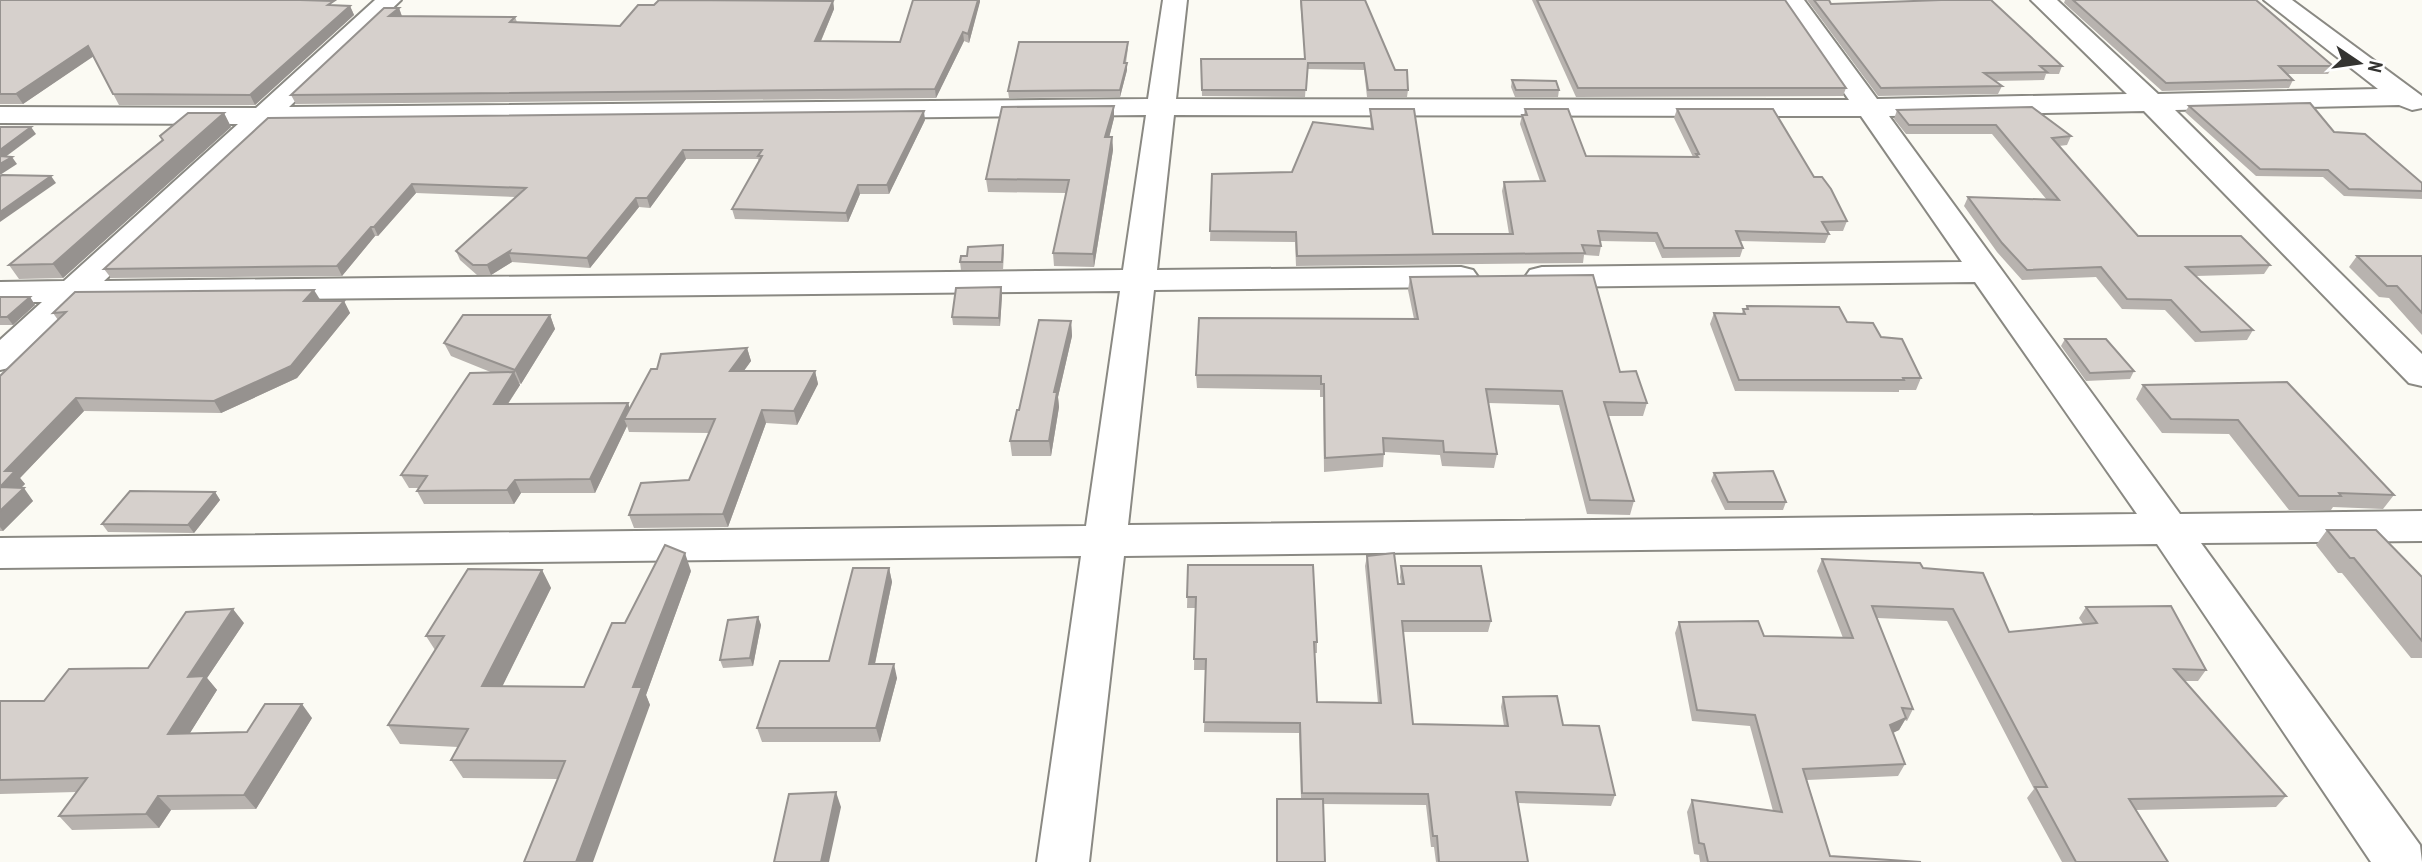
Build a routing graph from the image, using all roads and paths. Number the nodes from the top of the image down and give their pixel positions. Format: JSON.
{"nodes":[{"id":1,"x":389,"y":0,"type":"edge"},
{"id":2,"x":1175,"y":0,"type":"edge"},
{"id":3,"x":1792,"y":0,"type":"edge"},
{"id":4,"x":2043,"y":0,"type":"edge"},
{"id":5,"x":2276,"y":0,"type":"edge"},
{"id":6,"x":2413,"y":103,"type":"edge"},
{"id":7,"x":2153,"y":104,"type":"junction"},
{"id":8,"x":1161,"y":107,"type":"junction"},
{"id":9,"x":1867,"y":108,"type":"junction"},
{"id":10,"x":0,"y":115,"type":"edge"},
{"id":11,"x":263,"y":116,"type":"junction"},
{"id":12,"x":1985,"y":272,"type":"junction"},
{"id":13,"x":1137,"y":281,"type":"junction"},
{"id":14,"x":73,"y":291,"type":"junction"},
{"id":15,"x":0,"y":292,"type":"edge"},
{"id":16,"x":0,"y":359,"type":"edge"},
{"id":17,"x":2422,"y":375,"type":"edge"},
{"id":18,"x":2422,"y":526,"type":"edge"},
{"id":19,"x":2168,"y":528,"type":"junction"},
{"id":20,"x":1102,"y":540,"type":"junction"},
{"id":21,"x":0,"y":553,"type":"edge"},
{"id":22,"x":1063,"y":862,"type":"edge"},
{"id":23,"x":2400,"y":862,"type":"edge"}],
"edges":[{"from":1,"to":11,"type":"street"},
{"from":2,"to":8,"type":"street"},
{"from":3,"to":9,"type":"street"},
{"from":4,"to":7,"type":"street"},
{"from":5,"to":6,"type":"street"},
{"from":6,"to":7,"type":"street"},
{"from":7,"to":9,"type":"street"},
{"from":7,"to":17,"type":"street"},
{"from":8,"to":9,"type":"street"},
{"from":8,"to":11,"type":"street"},
{"from":8,"to":13,"type":"street"},
{"from":9,"to":12,"type":"street"},
{"from":10,"to":11,"type":"street"},
{"from":11,"to":14,"type":"street"},
{"from":12,"to":13,"type":"street"},
{"from":12,"to":19,"type":"street"},
{"from":13,"to":14,"type":"street"},
{"from":13,"to":20,"type":"street"},
{"from":14,"to":15,"type":"street"},
{"from":14,"to":16,"type":"street"},
{"from":18,"to":19,"type":"street"},
{"from":19,"to":20,"type":"street"},
{"from":19,"to":23,"type":"street"},
{"from":20,"to":21,"type":"street"},
{"from":20,"to":22,"type":"street"}]}
